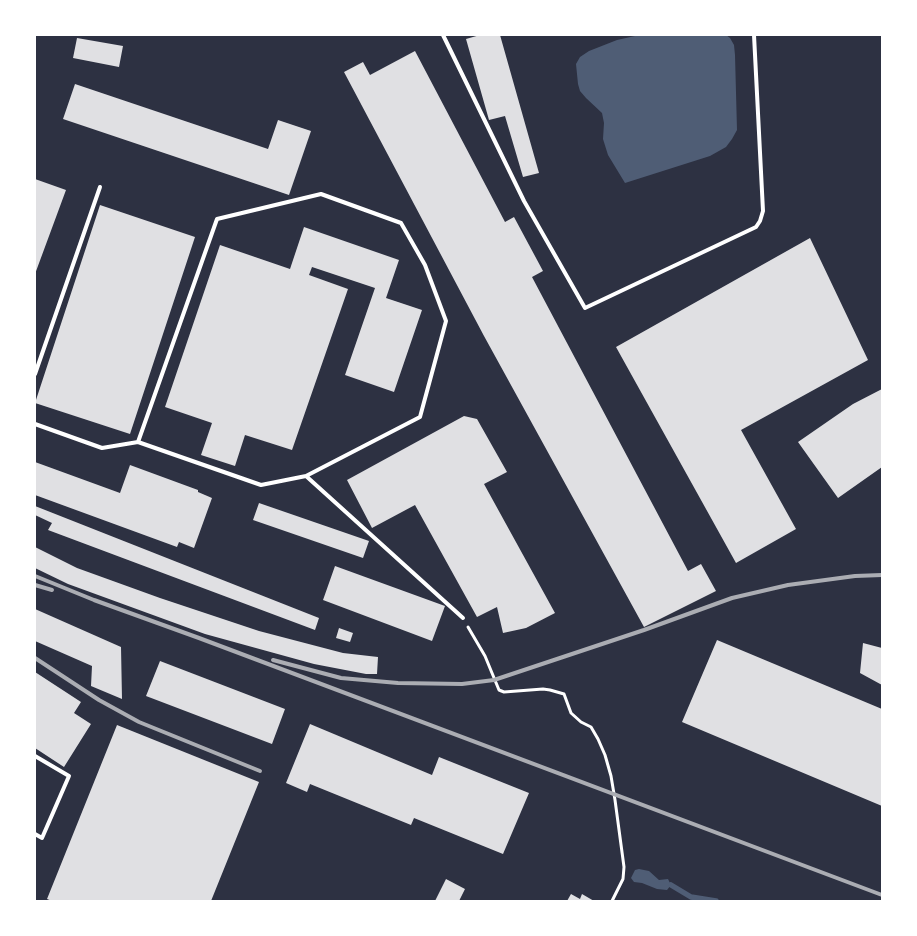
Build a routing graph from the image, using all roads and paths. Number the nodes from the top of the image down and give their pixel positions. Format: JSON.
{"nodes":[{"id":1,"x":443,"y":35,"type":"edge"},
{"id":2,"x":754,"y":35,"type":"edge"},
{"id":3,"x":100,"y":187,"type":"dead end"},
{"id":4,"x":35,"y":374,"type":"edge"},
{"id":5,"x":35,"y":424,"type":"edge"},
{"id":6,"x":138,"y":442,"type":"junction"},
{"id":7,"x":306,"y":476,"type":"junction"},
{"id":8,"x":462,"y":618,"type":"joint"},
{"id":9,"x":35,"y":756,"type":"edge"},
{"id":10,"x":35,"y":834,"type":"edge"},
{"id":11,"x":612,"y":901,"type":"edge"}],
"edges":[{"from":1,"to":2,"type":"lane"},
{"from":3,"to":4,"type":"lane"},
{"from":5,"to":6,"type":"lane"},
{"from":6,"to":7,"type":"lane"},
{"from":6,"to":7,"type":"lane"},
{"from":7,"to":8,"type":"lane"},
{"from":8,"to":11,"type":"path"},
{"from":9,"to":10,"type":"lane"}]}
